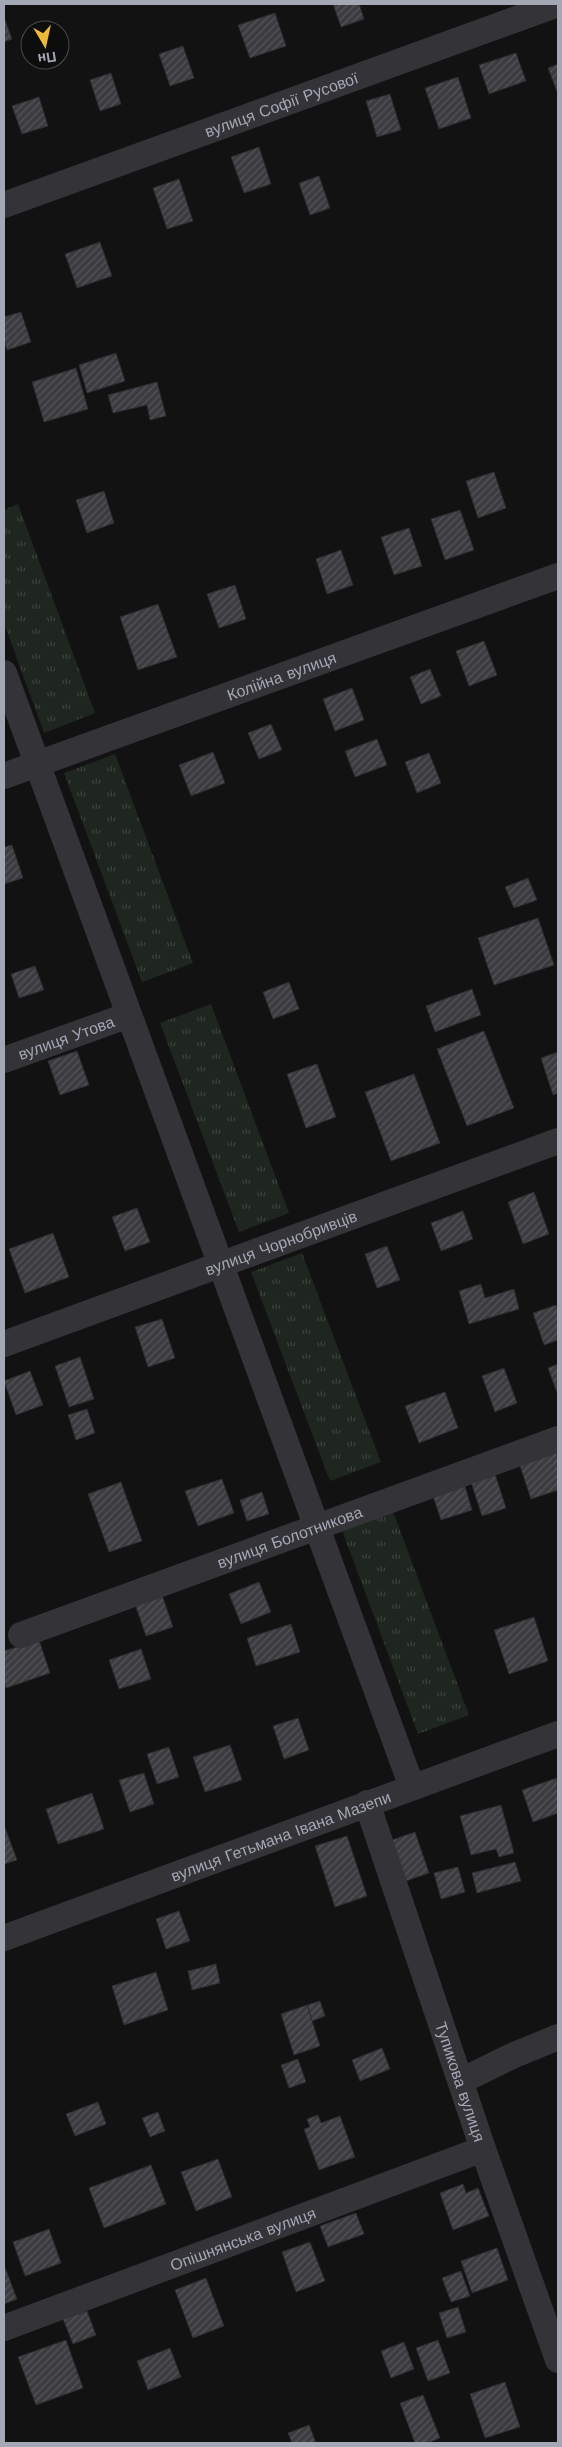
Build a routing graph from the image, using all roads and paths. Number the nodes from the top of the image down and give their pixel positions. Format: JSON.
{"nodes":[{"id":1,"x":558,"y":4,"type":"edge"},
{"id":2,"x":4,"y":205,"type":"edge"},
{"id":3,"x":558,"y":576,"type":"edge"},
{"id":4,"x":4,"y":673,"type":"edge"},
{"id":5,"x":37,"y":764,"type":"junction"},
{"id":6,"x":4,"y":776,"type":"edge"},
{"id":7,"x":129,"y":1015,"type":"junction"},
{"id":8,"x":4,"y":1060,"type":"edge"},
{"id":9,"x":558,"y":1141,"type":"edge"},
{"id":10,"x":220,"y":1264,"type":"junction"},
{"id":11,"x":4,"y":1344,"type":"edge"},
{"id":12,"x":558,"y":1438,"type":"edge"},
{"id":13,"x":316,"y":1526,"type":"junction"},
{"id":14,"x":21,"y":1635,"type":"dead end"},
{"id":15,"x":558,"y":1734,"type":"edge"},
{"id":16,"x":412,"y":1787,"type":"junction"},
{"id":17,"x":367,"y":1803,"type":"junction"},
{"id":18,"x":4,"y":1938,"type":"edge"},
{"id":19,"x":558,"y":2037,"type":"edge"},
{"id":20,"x":461,"y":2081,"type":"junction"},
{"id":21,"x":483,"y":2150,"type":"junction"},
{"id":22,"x":4,"y":2328,"type":"edge"},
{"id":23,"x":558,"y":2360,"type":"edge"}],
"edges":[{"from":1,"to":2,"type":"street","name":"вулиця Софії Русової"},
{"from":3,"to":5,"type":"street","name":"Колійна вулиця"},
{"from":4,"to":5,"type":"street"},
{"from":5,"to":6,"type":"street","name":"Колійна вулиця"},
{"from":5,"to":7,"type":"street"},
{"from":7,"to":8,"type":"street","name":"вулиця Утова"},
{"from":7,"to":10,"type":"street"},
{"from":9,"to":10,"type":"street","name":"вулиця Чорнобривців"},
{"from":10,"to":11,"type":"street","name":"вулиця Чорнобривців"},
{"from":10,"to":13,"type":"street"},
{"from":12,"to":13,"type":"street","name":"вулиця Болотникова"},
{"from":13,"to":14,"type":"street","name":"вулиця Болотникова"},
{"from":13,"to":16,"type":"street"},
{"from":15,"to":16,"type":"street","name":"вулиця Гетьмана Івана Мазепи"},
{"from":16,"to":17,"type":"street","name":"вулиця Гетьмана Івана Мазепи"},
{"from":17,"to":18,"type":"street","name":"вулиця Гетьмана Івана Мазепи"},
{"from":17,"to":20,"type":"street","name":"Тупикова вулиця"},
{"from":19,"to":20,"type":"street"},
{"from":20,"to":21,"type":"street","name":"Тупикова вулиця"},
{"from":21,"to":22,"type":"street","name":"Опішнянська вулиця"},
{"from":21,"to":23,"type":"street","name":"Тупикова вулиця"}]}
